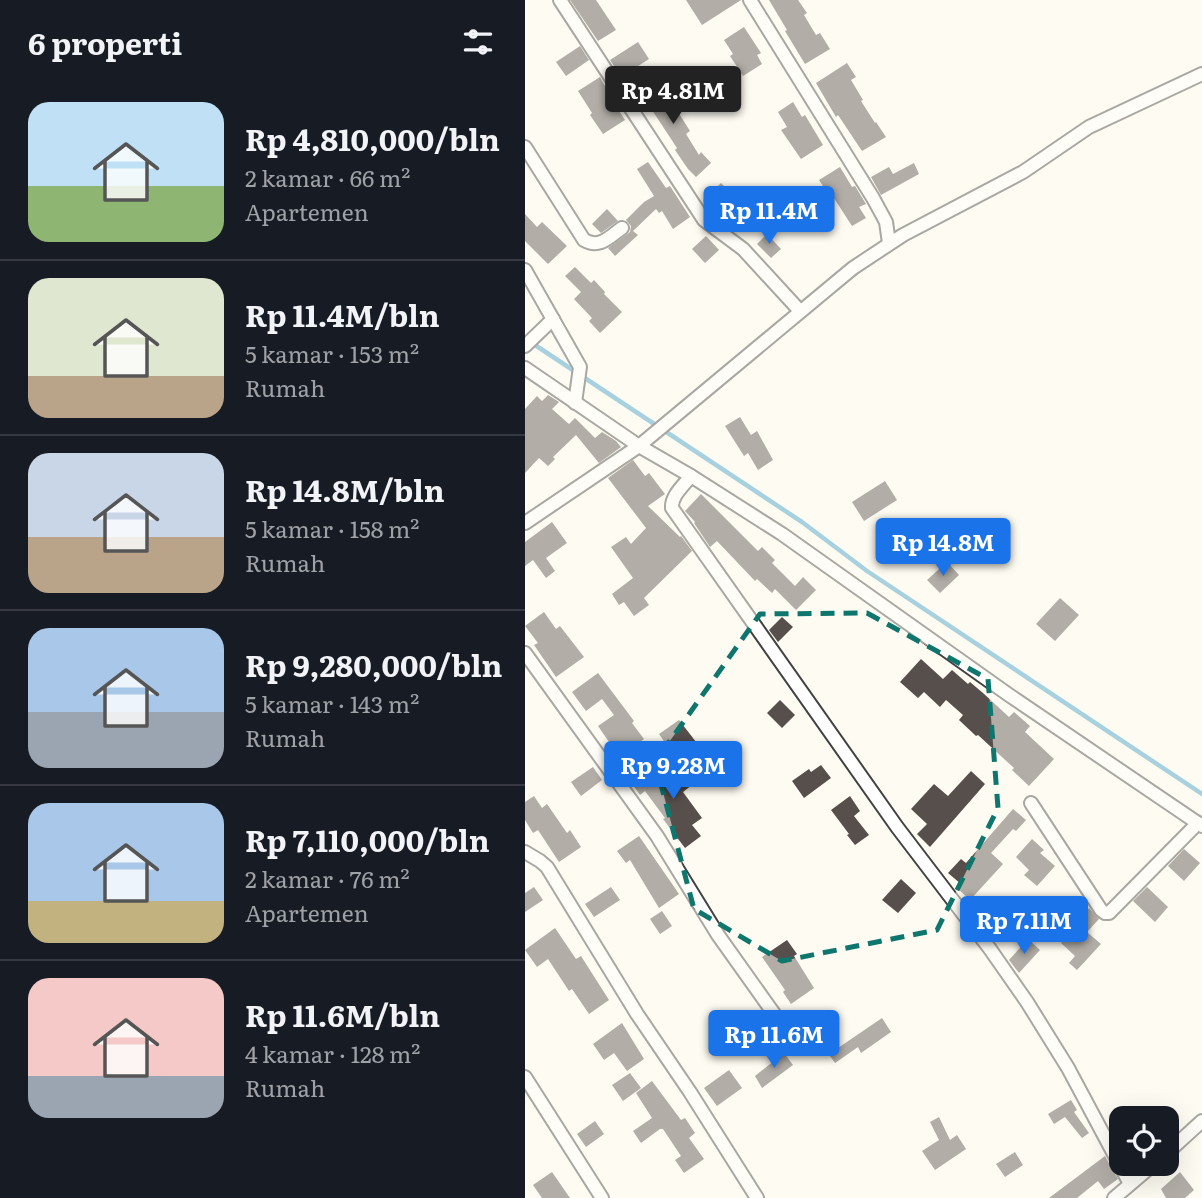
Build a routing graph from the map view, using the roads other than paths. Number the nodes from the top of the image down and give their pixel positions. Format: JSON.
{"nodes":[{"id":1,"x":561,"y":0,"type":"edge"},
{"id":2,"x":750,"y":0,"type":"edge"},
{"id":3,"x":1202,"y":74,"type":"edge"},
{"id":4,"x":525,"y":147,"type":"edge"},
{"id":5,"x":529,"y":161,"type":"edge"},
{"id":6,"x":622,"y":228,"type":"dead end"},
{"id":7,"x":889,"y":243,"type":"junction"},
{"id":8,"x":525,"y":271,"type":"edge"},
{"id":9,"x":800,"y":311,"type":"junction"},
{"id":10,"x":554,"y":319,"type":"junction"},
{"id":11,"x":529,"y":342,"type":"edge"},
{"id":12,"x":525,"y":368,"type":"edge"},
{"id":13,"x":575,"y":403,"type":"junction"},
{"id":14,"x":639,"y":446,"type":"junction"},
{"id":15,"x":691,"y":476,"type":"junction"},
{"id":16,"x":525,"y":523,"type":"edge"},
{"id":17,"x":525,"y":653,"type":"edge"},
{"id":18,"x":1031,"y":803,"type":"dead end"},
{"id":19,"x":1200,"y":825,"type":"edge"},
{"id":20,"x":525,"y":852,"type":"edge"},
{"id":21,"x":782,"y":1025,"type":"dead end"},
{"id":22,"x":525,"y":1077,"type":"edge"},
{"id":23,"x":1202,"y":1121,"type":"edge"},
{"id":24,"x":1179,"y":1142,"type":"edge"},
{"id":25,"x":1140,"y":1176,"type":"edge"},
{"id":26,"x":1130,"y":1184,"type":"junction"},
{"id":27,"x":602,"y":1198,"type":"edge"},
{"id":28,"x":757,"y":1198,"type":"edge"},
{"id":29,"x":1114,"y":1198,"type":"edge"}],
"edges":[{"from":1,"to":9,"type":"street"},
{"from":2,"to":7,"type":"street"},
{"from":3,"to":7,"type":"street"},
{"from":4,"to":5,"type":"street"},
{"from":5,"to":6,"type":"street"},
{"from":7,"to":9,"type":"street"},
{"from":8,"to":10,"type":"street"},
{"from":9,"to":14,"type":"street"},
{"from":10,"to":11,"type":"street"},
{"from":10,"to":13,"type":"street"},
{"from":12,"to":13,"type":"street"},
{"from":13,"to":14,"type":"street"},
{"from":14,"to":15,"type":"street"},
{"from":14,"to":16,"type":"street"},
{"from":15,"to":19,"type":"street"},
{"from":15,"to":26,"type":"street"},
{"from":17,"to":21,"type":"street"},
{"from":18,"to":19,"type":"street"},
{"from":20,"to":28,"type":"street"},
{"from":22,"to":27,"type":"street"},
{"from":23,"to":24,"type":"street"},
{"from":25,"to":26,"type":"street"},
{"from":26,"to":29,"type":"street"}]}
